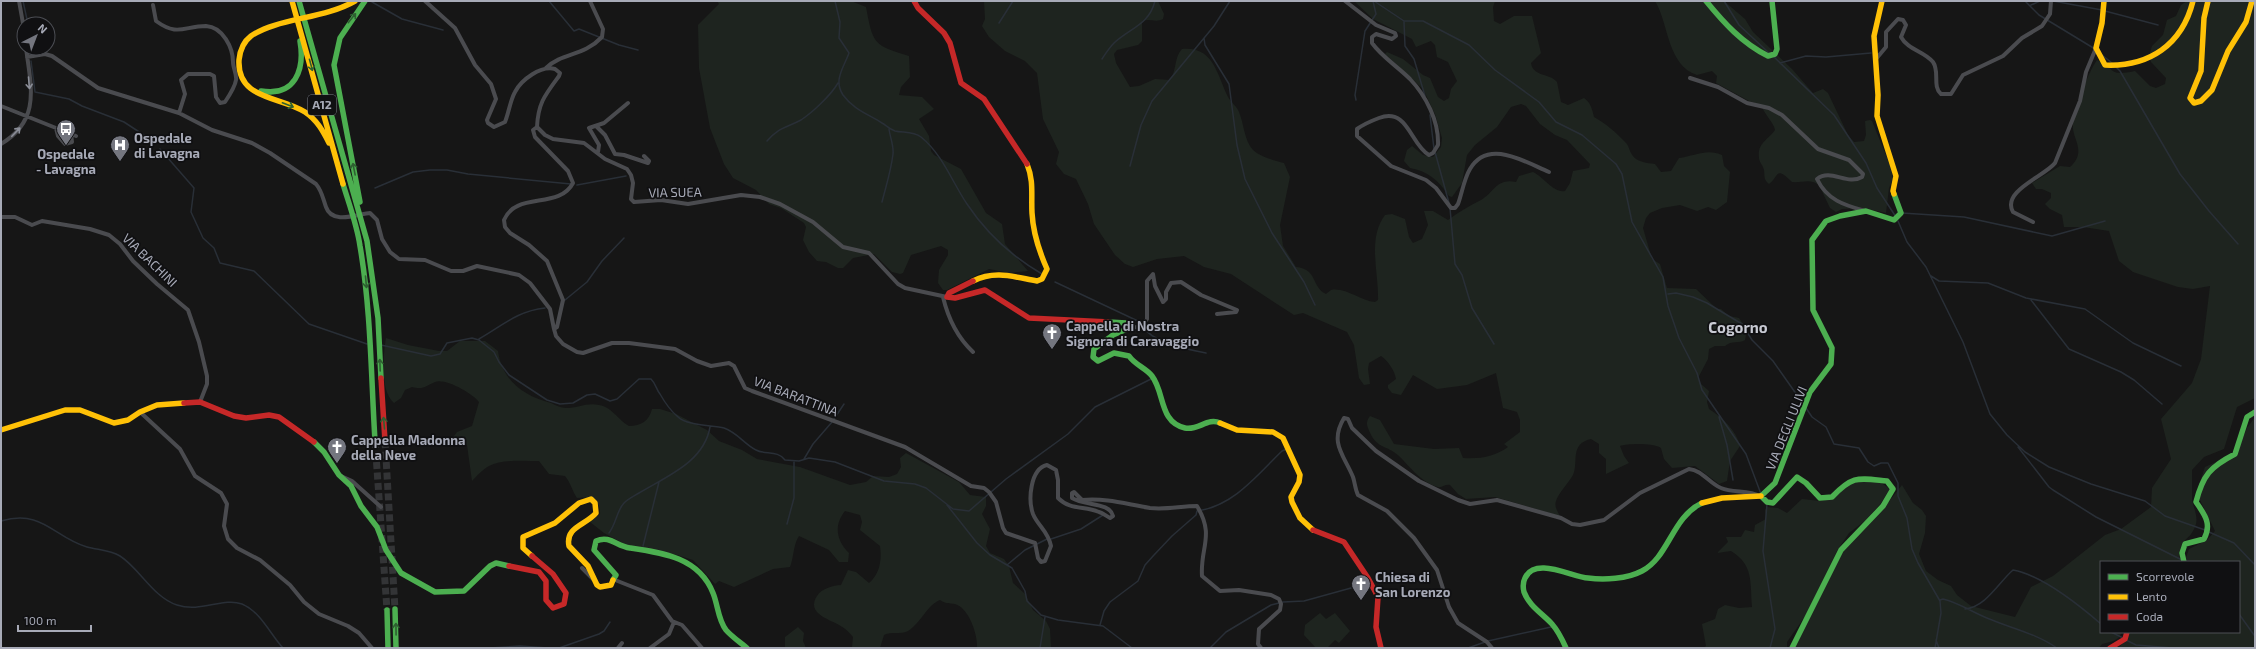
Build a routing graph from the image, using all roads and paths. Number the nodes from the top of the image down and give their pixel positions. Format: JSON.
{"nodes":[{"id":1,"x":19,"y":1,"type":"edge"},
{"id":2,"x":289,"y":1,"type":"edge"},
{"id":3,"x":292,"y":1,"type":"edge"},
{"id":4,"x":299,"y":1,"type":"edge"},
{"id":5,"x":355,"y":1,"type":"edge"},
{"id":6,"x":365,"y":1,"type":"edge"},
{"id":7,"x":425,"y":1,"type":"edge"},
{"id":8,"x":590,"y":1,"type":"edge"},
{"id":9,"x":914,"y":1,"type":"edge"},
{"id":10,"x":1345,"y":1,"type":"edge"},
{"id":11,"x":1706,"y":1,"type":"edge"},
{"id":12,"x":1772,"y":1,"type":"edge"},
{"id":13,"x":1882,"y":1,"type":"edge"},
{"id":14,"x":2052,"y":1,"type":"edge"},
{"id":15,"x":2104,"y":1,"type":"edge"},
{"id":16,"x":2193,"y":1,"type":"edge"},
{"id":17,"x":2208,"y":1,"type":"edge"},
{"id":18,"x":2252,"y":1,"type":"edge"},
{"id":19,"x":153,"y":5,"type":"dead end"},
{"id":20,"x":22,"y":16,"type":"edge"},
{"id":21,"x":2096,"y":48,"type":"junction"},
{"id":22,"x":27,"y":57,"type":"joint"},
{"id":23,"x":1874,"y":61,"type":"junction"},
{"id":24,"x":238,"y":67,"type":"junction"},
{"id":25,"x":546,"y":68,"type":"junction"},
{"id":26,"x":1690,"y":78,"type":"dead end"},
{"id":27,"x":628,"y":103,"type":"dead end"},
{"id":28,"x":1,"y":106,"type":"edge"},
{"id":29,"x":179,"y":113,"type":"junction"},
{"id":30,"x":27,"y":116,"type":"junction"},
{"id":31,"x":596,"y":126,"type":"junction"},
{"id":32,"x":538,"y":127,"type":"junction"},
{"id":33,"x":56,"y":128,"type":"junction"},
{"id":34,"x":71,"y":134,"type":"junction"},
{"id":35,"x":76,"y":136,"type":"dead end"},
{"id":36,"x":1,"y":144,"type":"edge"},
{"id":37,"x":598,"y":152,"type":"junction"},
{"id":38,"x":644,"y":156,"type":"dead end"},
{"id":39,"x":1549,"y":172,"type":"dead end"},
{"id":40,"x":344,"y":183,"type":"junction"},
{"id":41,"x":359,"y":208,"type":"junction"},
{"id":42,"x":1866,"y":211,"type":"junction"},
{"id":43,"x":1,"y":217,"type":"edge"},
{"id":44,"x":2033,"y":222,"type":"dead end"},
{"id":45,"x":945,"y":297,"type":"junction"},
{"id":46,"x":1217,"y":314,"type":"dead end"},
{"id":47,"x":1128,"y":326,"type":"junction"},
{"id":48,"x":554,"y":329,"type":"junction"},
{"id":49,"x":973,"y":352,"type":"dead end"},
{"id":50,"x":200,"y":402,"type":"junction"},
{"id":51,"x":140,"y":412,"type":"junction"},
{"id":52,"x":2255,"y":412,"type":"edge"},
{"id":53,"x":1,"y":430,"type":"edge"},
{"id":54,"x":375,"y":441,"type":"tunnel mouth"},
{"id":55,"x":385,"y":441,"type":"tunnel mouth"},
{"id":56,"x":339,"y":475,"type":"junction"},
{"id":57,"x":1761,"y":496,"type":"junction"},
{"id":58,"x":381,"y":507,"type":"dead end"},
{"id":59,"x":2184,"y":561,"type":"edge"},
{"id":60,"x":582,"y":568,"type":"dead end"},
{"id":61,"x":593,"y":579,"type":"junction"},
{"id":62,"x":615,"y":580,"type":"junction"},
{"id":63,"x":395,"y":609,"type":"tunnel mouth"},
{"id":64,"x":387,"y":610,"type":"tunnel mouth"},
{"id":65,"x":674,"y":622,"type":"junction"},
{"id":66,"x":2127,"y":633,"type":"edge"},
{"id":67,"x":622,"y":643,"type":"dead end"},
{"id":68,"x":372,"y":648,"type":"edge"},
{"id":69,"x":388,"y":648,"type":"edge"},
{"id":70,"x":396,"y":648,"type":"edge"},
{"id":71,"x":618,"y":648,"type":"edge"},
{"id":72,"x":650,"y":648,"type":"edge"},
{"id":73,"x":702,"y":648,"type":"edge"},
{"id":74,"x":748,"y":648,"type":"edge"},
{"id":75,"x":1261,"y":648,"type":"edge"},
{"id":76,"x":1381,"y":648,"type":"edge"},
{"id":77,"x":1492,"y":648,"type":"edge"},
{"id":78,"x":1566,"y":648,"type":"edge"},
{"id":79,"x":1792,"y":648,"type":"edge"},
{"id":80,"x":2110,"y":648,"type":"edge"}],
"edges":[{"from":1,"to":20,"type":"street"},
{"from":2,"to":24,"type":"main road"},
{"from":3,"to":40,"type":"main road","number":"A12","one_way":true},
{"from":4,"to":41,"type":"main road","number":"A12"},
{"from":5,"to":24,"type":"main road"},
{"from":41,"to":6,"type":"main road","one_way":true},
{"from":7,"to":25,"type":"street"},
{"from":8,"to":25,"type":"street"},
{"from":9,"to":45,"type":"main road"},
{"from":10,"to":39,"type":"street"},
{"from":11,"to":12,"type":"main road"},
{"from":13,"to":23,"type":"main road"},
{"from":14,"to":23,"type":"street"},
{"from":15,"to":21,"type":"main road"},
{"from":16,"to":21,"type":"main road"},
{"from":17,"to":18,"type":"main road"},
{"from":19,"to":29,"type":"street"},
{"from":21,"to":44,"type":"street"},
{"from":22,"to":29,"type":"street"},
{"from":22,"to":30,"type":"street","one_way":true},
{"from":23,"to":42,"type":"main road"},
{"from":24,"to":40,"type":"main road","one_way":true},
{"from":25,"to":32,"type":"street"},
{"from":26,"to":42,"type":"street"},
{"from":27,"to":31,"type":"street"},
{"from":28,"to":30,"type":"street"},
{"from":29,"to":48,"type":"street"},
{"from":30,"to":33,"type":"street"},
{"from":36,"to":30,"type":"street","one_way":true},
{"from":31,"to":37,"type":"street"},
{"from":31,"to":38,"type":"street"},
{"from":32,"to":37,"type":"street","name":"VIA SUEA"},
{"from":32,"to":48,"type":"street"},
{"from":33,"to":34,"type":"street"},
{"from":33,"to":34,"type":"street"},
{"from":34,"to":35,"type":"street"},
{"from":37,"to":45,"type":"street","name":"VIA SUEA"},
{"from":40,"to":54,"type":"main road","number":"A12","one_way":true},
{"from":55,"to":41,"type":"main road","one_way":true},
{"from":42,"to":57,"type":"main road","name":"VIA DEGLI ULIVI"},
{"from":43,"to":50,"type":"street","name":"VIA BACHINI"},
{"from":45,"to":47,"type":"main road"},
{"from":45,"to":49,"type":"street"},
{"from":46,"to":47,"type":"street"},
{"from":47,"to":76,"type":"main road"},
{"from":48,"to":75,"type":"street","name":"VIA BARATTINA"},
{"from":50,"to":51,"type":"main road"},
{"from":50,"to":56,"type":"main road"},
{"from":51,"to":53,"type":"main road"},
{"from":51,"to":68,"type":"street"},
{"from":52,"to":59,"type":"main road"},
{"from":56,"to":58,"type":"street"},
{"from":56,"to":61,"type":"main road"},
{"from":57,"to":77,"type":"street"},
{"from":57,"to":78,"type":"main road"},
{"from":57,"to":79,"type":"main road"},
{"from":60,"to":61,"type":"street"},
{"from":61,"to":62,"type":"main road"},
{"from":62,"to":65,"type":"street"},
{"from":62,"to":74,"type":"main road"},
{"from":70,"to":63,"type":"main road","one_way":true},
{"from":64,"to":69,"type":"main road"},
{"from":65,"to":72,"type":"street"},
{"from":65,"to":73,"type":"street"},
{"from":66,"to":80,"type":"main road"},
{"from":67,"to":71,"type":"street"}]}
